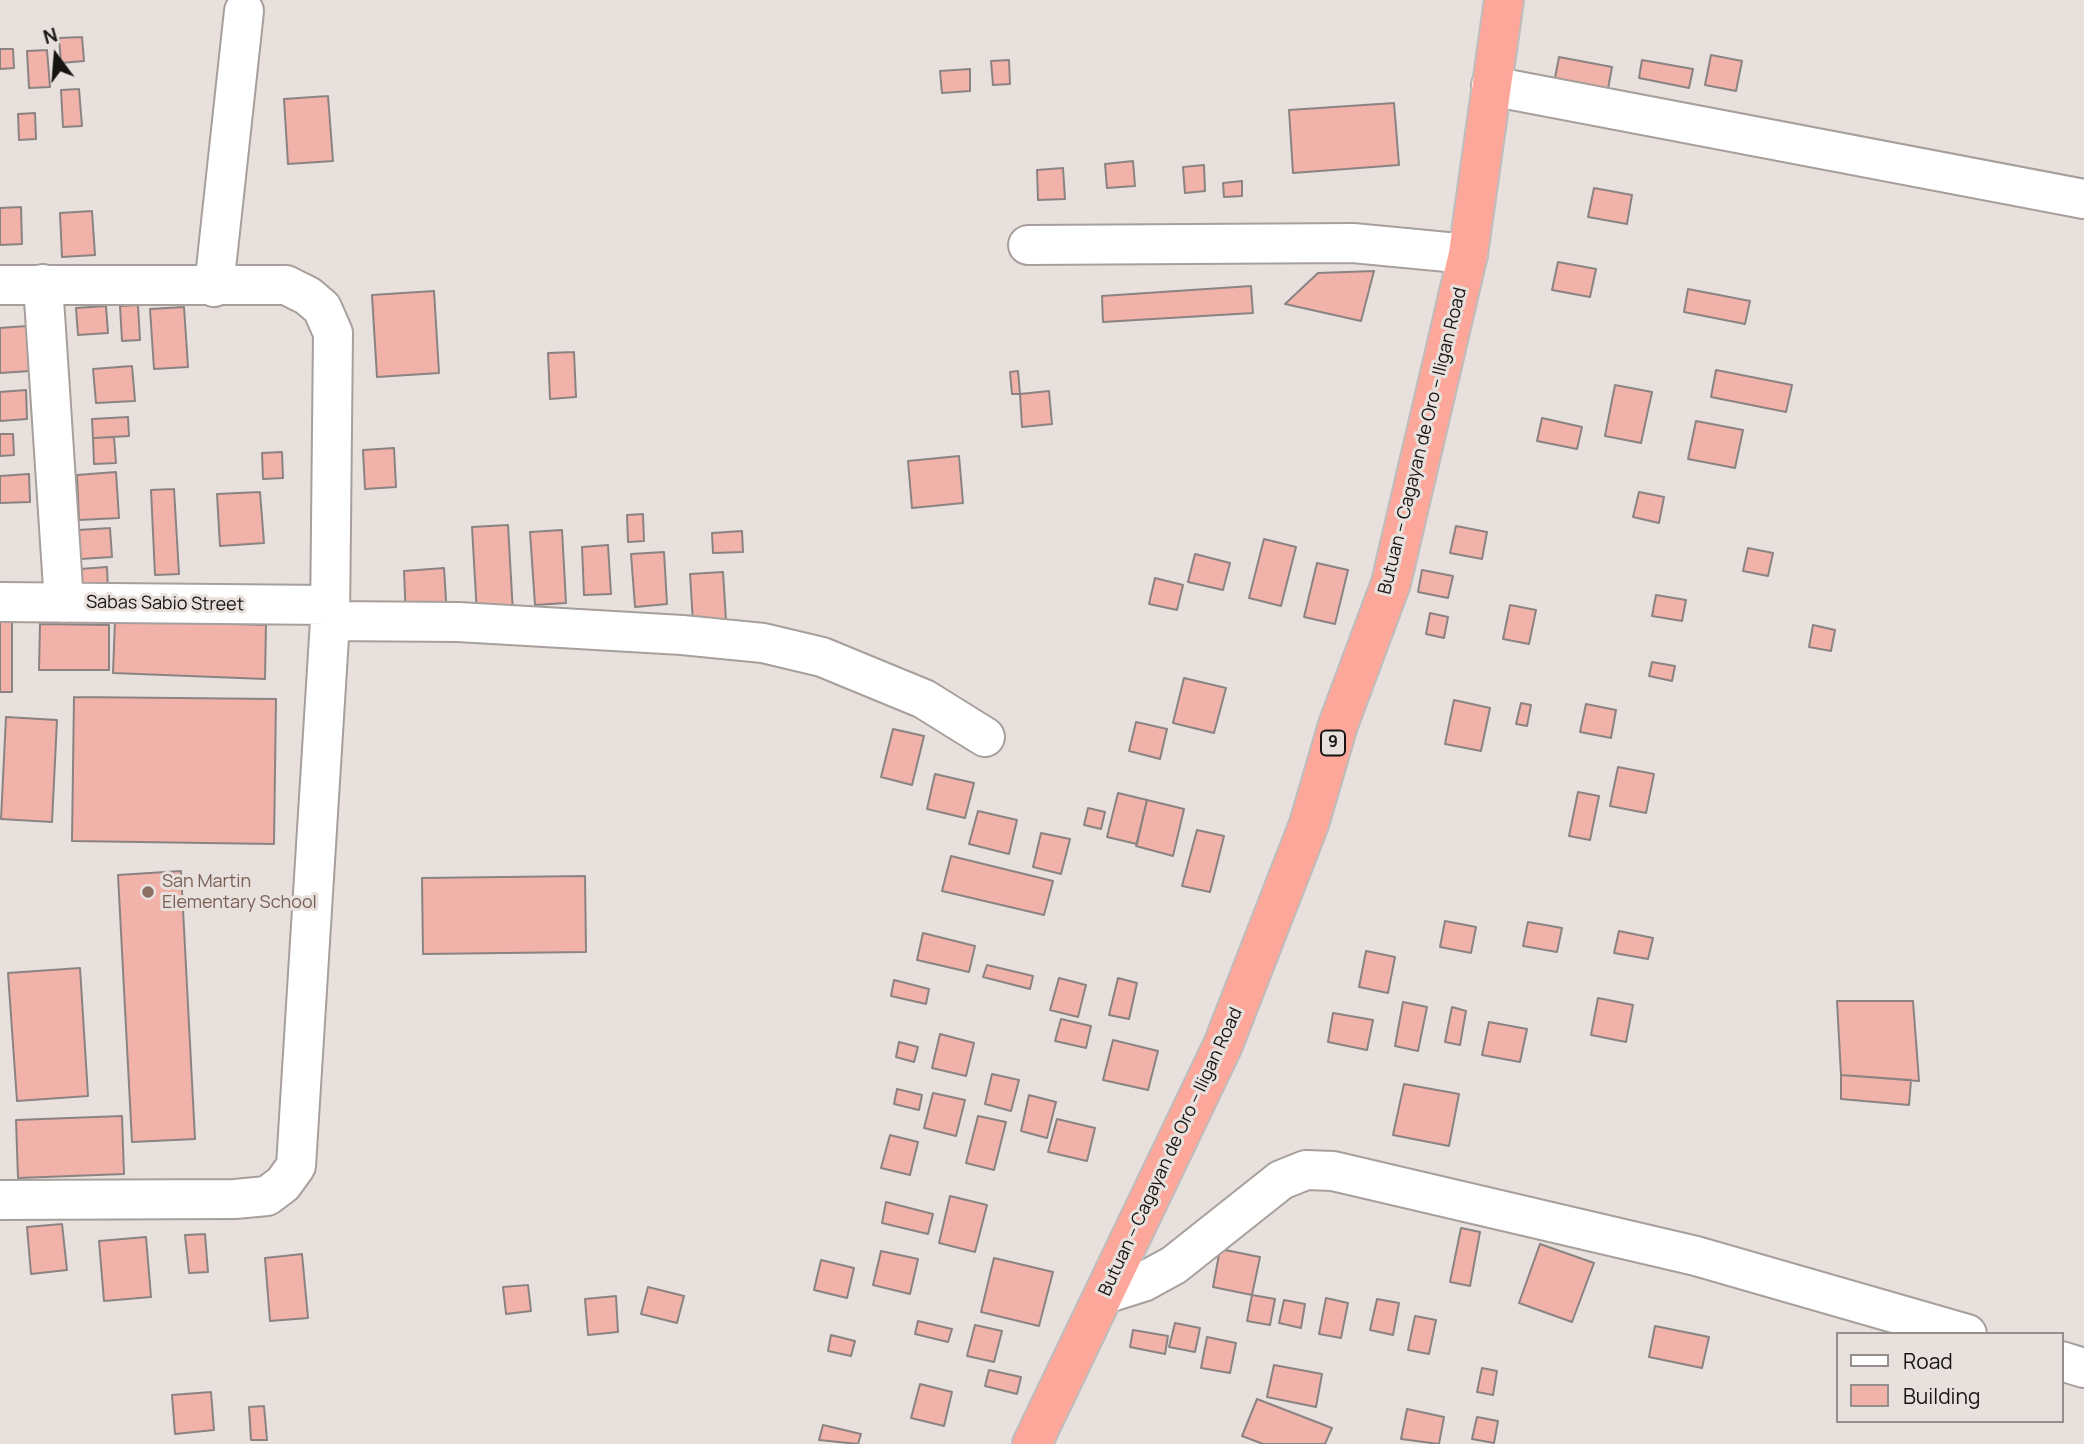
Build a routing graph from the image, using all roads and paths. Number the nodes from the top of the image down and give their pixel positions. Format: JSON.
{"nodes":[{"id":1,"x":1504,"y":0,"type":"edge"},
{"id":2,"x":244,"y":11,"type":"dead end"},
{"id":3,"x":1490,"y":86,"type":"junction"},
{"id":4,"x":2084,"y":199,"type":"edge"},
{"id":5,"x":1028,"y":244,"type":"dead end"},
{"id":6,"x":1468,"y":254,"type":"junction"},
{"id":7,"x":43,"y":284,"type":"junction"},
{"id":8,"x":0,"y":285,"type":"edge"},
{"id":9,"x":214,"y":287,"type":"junction"},
{"id":10,"x":0,"y":603,"type":"edge"},
{"id":11,"x":64,"y":603,"type":"junction"},
{"id":12,"x":330,"y":613,"type":"junction"},
{"id":13,"x":985,"y":737,"type":"dead end"},
{"id":14,"x":0,"y":1200,"type":"edge"},
{"id":15,"x":1105,"y":1294,"type":"junction"},
{"id":16,"x":1960,"y":1332,"type":"edge"},
{"id":17,"x":2063,"y":1362,"type":"edge"},
{"id":18,"x":2084,"y":1368,"type":"edge"},
{"id":19,"x":1032,"y":1444,"type":"edge"}],
"edges":[{"from":1,"to":3,"type":"highway","name":"Butuan – Cagayan de Oro – Iligan Road","number":"9"},
{"from":2,"to":9,"type":"street"},
{"from":3,"to":4,"type":"street"},
{"from":3,"to":6,"type":"highway","name":"Butuan – Cagayan de Oro – Iligan Road","number":"9"},
{"from":5,"to":6,"type":"street"},
{"from":6,"to":15,"type":"highway","name":"Butuan – Cagayan de Oro – Iligan Road","number":"9"},
{"from":7,"to":8,"type":"street"},
{"from":7,"to":9,"type":"street"},
{"from":7,"to":11,"type":"street"},
{"from":9,"to":12,"type":"street"},
{"from":10,"to":11,"type":"street","name":"Sabas Sabio Street"},
{"from":11,"to":12,"type":"street","name":"Sabas Sabio Street"},
{"from":12,"to":13,"type":"street","name":"Sabas Sabio Street"},
{"from":12,"to":14,"type":"street"},
{"from":15,"to":16,"type":"street"},
{"from":15,"to":19,"type":"highway","name":"Butuan – Cagayan de Oro – Iligan Road","number":"9"},
{"from":17,"to":18,"type":"street"}]}
